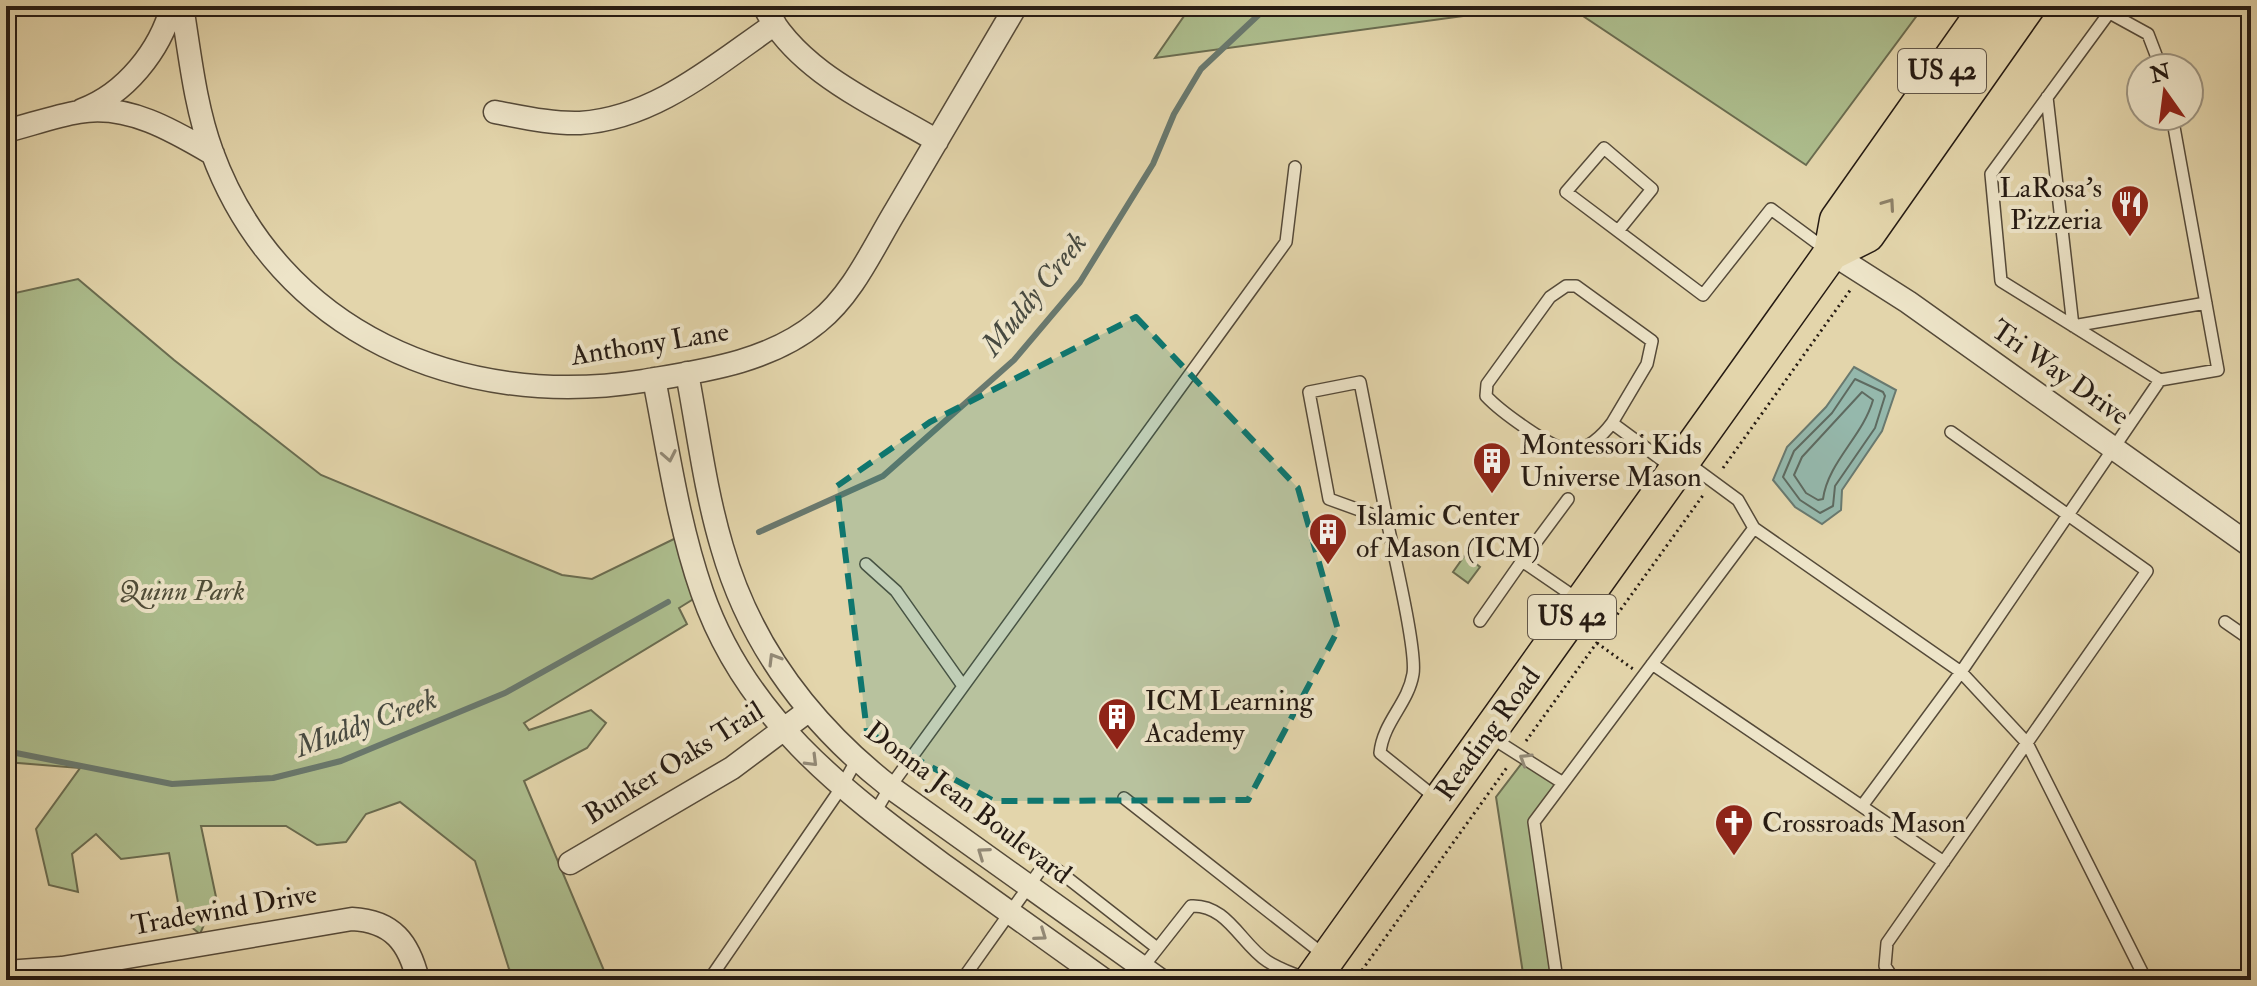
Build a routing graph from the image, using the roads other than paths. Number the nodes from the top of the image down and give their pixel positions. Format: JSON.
{"nodes":[{"id":1,"x":172,"y":6,"type":"edge"},
{"id":2,"x":182,"y":6,"type":"edge"},
{"id":3,"x":1016,"y":6,"type":"edge"},
{"id":4,"x":1988,"y":6,"type":"edge"},
{"id":5,"x":2028,"y":6,"type":"edge"},
{"id":6,"x":2097,"y":6,"type":"edge"},
{"id":7,"x":2109,"y":13,"type":"junction"},
{"id":8,"x":770,"y":15,"type":"edge"},
{"id":9,"x":2155,"y":52,"type":"edge"},
{"id":10,"x":2047,"y":97,"type":"junction"},
{"id":11,"x":78,"y":112,"type":"junction"},
{"id":12,"x":495,"y":112,"type":"dead end"},
{"id":13,"x":6,"y":131,"type":"edge"},
{"id":14,"x":2175,"y":132,"type":"edge"},
{"id":15,"x":937,"y":141,"type":"junction"},
{"id":16,"x":213,"y":154,"type":"junction"},
{"id":17,"x":1295,"y":167,"type":"dead end"},
{"id":18,"x":1618,"y":231,"type":"junction"},
{"id":19,"x":1831,"y":253,"type":"junction"},
{"id":20,"x":2206,"y":303,"type":"junction"},
{"id":21,"x":2073,"y":326,"type":"junction"},
{"id":22,"x":687,"y":373,"type":"junction"},
{"id":23,"x":654,"y":379,"type":"junction"},
{"id":24,"x":2160,"y":380,"type":"junction"},
{"id":25,"x":1612,"y":423,"type":"junction"},
{"id":26,"x":1951,"y":432,"type":"dead end"},
{"id":27,"x":2115,"y":449,"type":"junction"},
{"id":28,"x":1680,"y":466,"type":"junction"},
{"id":29,"x":1568,"y":499,"type":"dead end"},
{"id":30,"x":2067,"y":517,"type":"junction"},
{"id":31,"x":1387,"y":520,"type":"junction"},
{"id":32,"x":1754,"y":528,"type":"junction"},
{"id":33,"x":2250,"y":544,"type":"edge"},
{"id":34,"x":1522,"y":561,"type":"junction"},
{"id":35,"x":866,"y":564,"type":"dead end"},
{"id":36,"x":1583,"y":602,"type":"junction"},
{"id":37,"x":1480,"y":621,"type":"dead end"},
{"id":38,"x":2225,"y":622,"type":"dead end"},
{"id":39,"x":2251,"y":640,"type":"edge"},
{"id":40,"x":1652,"y":664,"type":"junction"},
{"id":41,"x":1961,"y":672,"type":"junction"},
{"id":42,"x":963,"y":686,"type":"junction"},
{"id":43,"x":808,"y":711,"type":"junction"},
{"id":44,"x":782,"y":731,"type":"junction"},
{"id":45,"x":1487,"y":735,"type":"junction"},
{"id":46,"x":2027,"y":743,"type":"junction"},
{"id":47,"x":856,"y":761,"type":"junction"},
{"id":48,"x":1563,"y":783,"type":"junction"},
{"id":49,"x":890,"y":787,"type":"junction"},
{"id":50,"x":841,"y":788,"type":"junction"},
{"id":51,"x":1124,"y":798,"type":"dead end"},
{"id":52,"x":1440,"y":801,"type":"junction"},
{"id":53,"x":1862,"y":806,"type":"junction"},
{"id":54,"x":874,"y":814,"type":"junction"},
{"id":55,"x":1944,"y":862,"type":"junction"},
{"id":56,"x":570,"y":863,"type":"dead end"},
{"id":57,"x":1030,"y":887,"type":"junction"},
{"id":58,"x":1007,"y":911,"type":"junction"},
{"id":59,"x":1157,"y":948,"type":"junction"},
{"id":60,"x":6,"y":972,"type":"edge"},
{"id":61,"x":1316,"y":973,"type":"edge"},
{"id":62,"x":63,"y":974,"type":"edge"},
{"id":63,"x":1151,"y":974,"type":"edge"},
{"id":64,"x":1558,"y":979,"type":"edge"},
{"id":65,"x":418,"y":980,"type":"edge"},
{"id":66,"x":709,"y":980,"type":"edge"},
{"id":67,"x":962,"y":980,"type":"edge"},
{"id":68,"x":1104,"y":980,"type":"edge"},
{"id":69,"x":1894,"y":980,"type":"edge"},
{"id":70,"x":2146,"y":980,"type":"edge"}],
"edges":[{"from":1,"to":11,"type":"street"},
{"from":2,"to":16,"type":"street","name":"Anthony Lane"},
{"from":3,"to":15,"type":"street","name":"Anthony Lane"},
{"from":4,"to":19,"type":"main road","name":"Reading Road","number":"US 42"},
{"from":19,"to":5,"type":"main road","name":"Reading Road","number":"US 42","one_way":true},
{"from":6,"to":7,"type":"lane"},
{"from":7,"to":9,"type":"lane"},
{"from":7,"to":10,"type":"lane"},
{"from":8,"to":12,"type":"street"},
{"from":8,"to":15,"type":"street"},
{"from":10,"to":21,"type":"lane"},
{"from":10,"to":21,"type":"lane"},
{"from":11,"to":13,"type":"street"},
{"from":11,"to":16,"type":"street"},
{"from":14,"to":20,"type":"lane"},
{"from":15,"to":22,"type":"street","name":"Anthony Lane"},
{"from":16,"to":23,"type":"street","name":"Anthony Lane"},
{"from":17,"to":42,"type":"lane"},
{"from":18,"to":18,"type":"lane"},
{"from":18,"to":19,"type":"lane"},
{"from":19,"to":27,"type":"street","name":"Tri Way Drive"},
{"from":19,"to":28,"type":"main road","name":"Reading Road","number":"US 42"},
{"from":20,"to":21,"type":"lane"},
{"from":20,"to":24,"type":"lane"},
{"from":21,"to":24,"type":"lane"},
{"from":22,"to":23,"type":"street","name":"Anthony Lane"},
{"from":43,"to":22,"type":"street","name":"Donna Jean Boulevard","one_way":true},
{"from":23,"to":44,"type":"street","one_way":true},
{"from":24,"to":27,"type":"lane"},
{"from":25,"to":25,"type":"lane"},
{"from":25,"to":28,"type":"lane"},
{"from":26,"to":30,"type":"lane"},
{"from":27,"to":30,"type":"lane"},
{"from":27,"to":33,"type":"street","name":"Tri Way Drive"},
{"from":28,"to":32,"type":"lane"},
{"from":28,"to":36,"type":"main road","name":"Reading Road","number":"US 42"},
{"from":29,"to":34,"type":"lane"},
{"from":30,"to":41,"type":"lane"},
{"from":30,"to":46,"type":"lane"},
{"from":31,"to":31,"type":"lane"},
{"from":31,"to":52,"type":"lane"},
{"from":32,"to":40,"type":"lane"},
{"from":32,"to":41,"type":"lane"},
{"from":34,"to":36,"type":"lane"},
{"from":34,"to":37,"type":"lane"},
{"from":35,"to":42,"type":"lane"},
{"from":36,"to":45,"type":"main road","name":"Reading Road","number":"US 42"},
{"from":38,"to":39,"type":"lane"},
{"from":40,"to":48,"type":"lane"},
{"from":40,"to":53,"type":"lane"},
{"from":41,"to":46,"type":"lane"},
{"from":41,"to":53,"type":"lane"},
{"from":42,"to":49,"type":"lane"},
{"from":43,"to":44,"type":"street","name":"Bunker Oaks Trail"},
{"from":43,"to":47,"type":"street","name":"Donna Jean Boulevard"},
{"from":44,"to":50,"type":"street","one_way":true},
{"from":44,"to":56,"type":"street","name":"Bunker Oaks Trail"},
{"from":48,"to":45,"type":"lane","one_way":true},
{"from":45,"to":52,"type":"main road","name":"Reading Road","number":"US 42"},
{"from":46,"to":55,"type":"lane"},
{"from":46,"to":70,"type":"lane"},
{"from":47,"to":49,"type":"street","name":"Donna Jean Boulevard"},
{"from":47,"to":50,"type":"lane"},
{"from":48,"to":64,"type":"lane"},
{"from":49,"to":54,"type":"lane"},
{"from":57,"to":49,"type":"street","name":"Donna Jean Boulevard","one_way":true},
{"from":50,"to":54,"type":"street"},
{"from":50,"to":66,"type":"lane"},
{"from":51,"to":61,"type":"lane"},
{"from":52,"to":61,"type":"main road","name":"Reading Road","number":"US 42"},
{"from":53,"to":55,"type":"lane"},
{"from":54,"to":58,"type":"street"},
{"from":55,"to":69,"type":"lane"},
{"from":57,"to":58,"type":"lane"},
{"from":57,"to":59,"type":"lane"},
{"from":57,"to":63,"type":"street","name":"Donna Jean Boulevard"},
{"from":58,"to":67,"type":"lane"},
{"from":58,"to":68,"type":"street","one_way":true},
{"from":59,"to":61,"type":"lane"},
{"from":59,"to":63,"type":"lane"},
{"from":60,"to":62,"type":"street","name":"Tradewind Drive"},
{"from":62,"to":65,"type":"street","name":"Tradewind Drive"}]}
